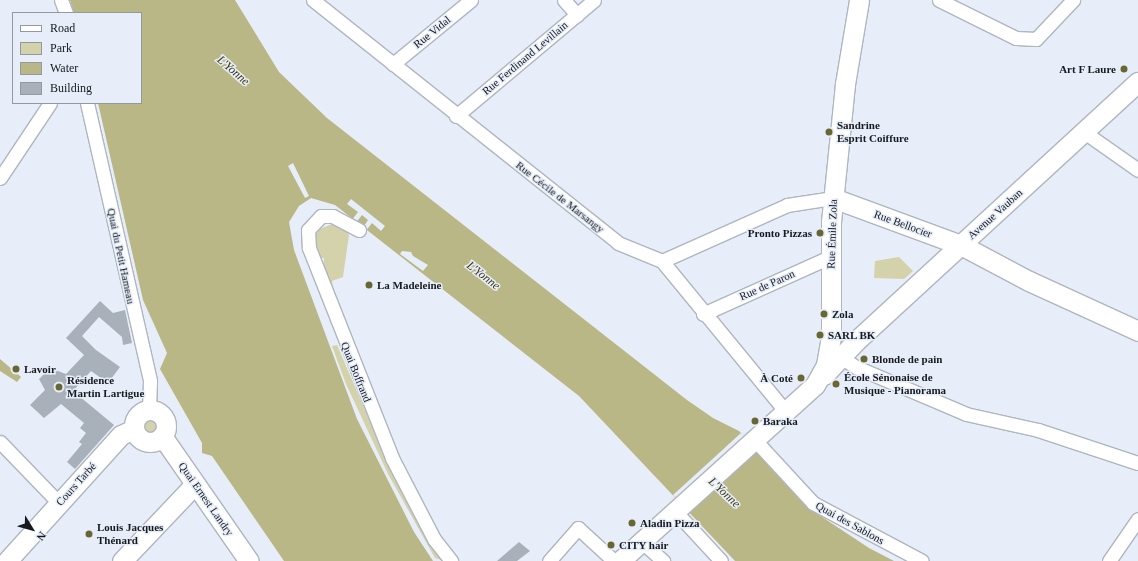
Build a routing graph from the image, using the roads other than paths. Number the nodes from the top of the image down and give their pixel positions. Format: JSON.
{"nodes":[{"id":1,"x":61,"y":0,"type":"edge"},
{"id":2,"x":313,"y":0,"type":"edge"},
{"id":3,"x":471,"y":0,"type":"edge"},
{"id":4,"x":564,"y":0,"type":"edge"},
{"id":5,"x":594,"y":0,"type":"edge"},
{"id":6,"x":860,"y":0,"type":"edge"},
{"id":7,"x":939,"y":0,"type":"edge"},
{"id":8,"x":1073,"y":0,"type":"edge"},
{"id":9,"x":66,"y":12,"type":"edge"},
{"id":10,"x":577,"y":15,"type":"junction"},
{"id":11,"x":393,"y":64,"type":"junction"},
{"id":12,"x":1138,"y":82,"type":"edge"},
{"id":13,"x":49,"y":104,"type":"edge"},
{"id":14,"x":87,"y":104,"type":"edge"},
{"id":15,"x":456,"y":116,"type":"junction"},
{"id":16,"x":1084,"y":132,"type":"junction"},
{"id":17,"x":1138,"y":170,"type":"edge"},
{"id":18,"x":0,"y":178,"type":"edge"},
{"id":19,"x":833,"y":198,"type":"junction"},
{"id":20,"x":359,"y":230,"type":"dead end"},
{"id":21,"x":961,"y":246,"type":"junction"},
{"id":22,"x":830,"y":257,"type":"junction"},
{"id":23,"x":662,"y":261,"type":"junction"},
{"id":24,"x":703,"y":314,"type":"junction"},
{"id":25,"x":1138,"y":331,"type":"edge"},
{"id":26,"x":831,"y":337,"type":"junction"},
{"id":27,"x":847,"y":351,"type":"junction"},
{"id":28,"x":815,"y":385,"type":"junction"},
{"id":29,"x":149,"y":410,"type":"junction"},
{"id":30,"x":785,"y":411,"type":"junction"},
{"id":31,"x":134,"y":429,"type":"junction"},
{"id":32,"x":162,"y":436,"type":"junction"},
{"id":33,"x":751,"y":439,"type":"junction"},
{"id":34,"x":0,"y":442,"type":"edge"},
{"id":35,"x":1138,"y":463,"type":"edge"},
{"id":36,"x":196,"y":484,"type":"junction"},
{"id":37,"x":59,"y":504,"type":"junction"},
{"id":38,"x":677,"y":507,"type":"junction"},
{"id":39,"x":1138,"y":519,"type":"edge"},
{"id":40,"x":641,"y":541,"type":"junction"},
{"id":41,"x":7,"y":561,"type":"edge"},
{"id":42,"x":122,"y":561,"type":"edge"},
{"id":43,"x":249,"y":561,"type":"edge"},
{"id":44,"x":451,"y":561,"type":"edge"},
{"id":45,"x":549,"y":561,"type":"edge"},
{"id":46,"x":614,"y":561,"type":"edge"},
{"id":47,"x":620,"y":561,"type":"edge"},
{"id":48,"x":664,"y":561,"type":"edge"},
{"id":49,"x":721,"y":561,"type":"edge"},
{"id":50,"x":922,"y":561,"type":"edge"},
{"id":51,"x":1109,"y":561,"type":"edge"}],
"edges":[{"from":1,"to":9,"type":"street"},
{"from":2,"to":11,"type":"street","name":"Rue Cécile de Marsangy"},
{"from":3,"to":11,"type":"street","name":"Rue Vidal"},
{"from":4,"to":10,"type":"street"},
{"from":5,"to":10,"type":"street","name":"Rue Ferdinand Levillain"},
{"from":6,"to":19,"type":"main road","name":"Rue Émile Zola"},
{"from":7,"to":8,"type":"street"},
{"from":10,"to":15,"type":"street","name":"Rue Ferdinand Levillain"},
{"from":11,"to":15,"type":"street","name":"Rue Cécile de Marsangy"},
{"from":12,"to":16,"type":"main road","name":"Avenue Vauban"},
{"from":13,"to":18,"type":"street"},
{"from":14,"to":29,"type":"street","name":"Quai du Petit Hameau"},
{"from":15,"to":23,"type":"street","name":"Rue Cécile de Marsangy"},
{"from":16,"to":17,"type":"street"},
{"from":16,"to":21,"type":"main road","name":"Avenue Vauban"},
{"from":19,"to":21,"type":"main road","name":"Rue Bellocier"},
{"from":19,"to":22,"type":"main road","name":"Rue Émile Zola"},
{"from":19,"to":23,"type":"street","name":"Rue Bellocier"},
{"from":20,"to":44,"type":"street","name":"Quai Boffrand"},
{"from":21,"to":25,"type":"main road","name":"Rue Bellocier"},
{"from":21,"to":27,"type":"main road","name":"Avenue Vauban"},
{"from":22,"to":24,"type":"street","name":"Rue de Paron"},
{"from":22,"to":26,"type":"main road","name":"Rue Émile Zola"},
{"from":23,"to":24,"type":"street"},
{"from":24,"to":30,"type":"street"},
{"from":26,"to":27,"type":"main road"},
{"from":26,"to":28,"type":"main road","name":"Rue Émile Zola"},
{"from":27,"to":28,"type":"main road","name":"Avenue Vauban"},
{"from":27,"to":35,"type":"street"},
{"from":28,"to":30,"type":"main road","name":"Rue Émile Zola"},
{"from":29,"to":31,"type":"main road"},
{"from":29,"to":32,"type":"main road"},
{"from":30,"to":33,"type":"main road","name":"Rue Émile Zola"},
{"from":31,"to":32,"type":"main road"},
{"from":31,"to":37,"type":"main road","name":"Cours Tarbé"},
{"from":32,"to":36,"type":"main road","name":"Quai Ernest Landry"},
{"from":33,"to":38,"type":"main road","name":"Rue Émile Zola"},
{"from":33,"to":50,"type":"street","name":"Quai des Sablons"},
{"from":34,"to":37,"type":"street"},
{"from":36,"to":42,"type":"main road"},
{"from":36,"to":43,"type":"main road","name":"Quai Ernest Landry"},
{"from":37,"to":41,"type":"main road","name":"Cours Tarbé"},
{"from":38,"to":40,"type":"main road","name":"Rue Émile Zola"},
{"from":38,"to":49,"type":"street"},
{"from":39,"to":51,"type":"street"},
{"from":40,"to":47,"type":"main road","name":"Rue Émile Zola"},
{"from":40,"to":48,"type":"street"},
{"from":45,"to":46,"type":"street"}]}
